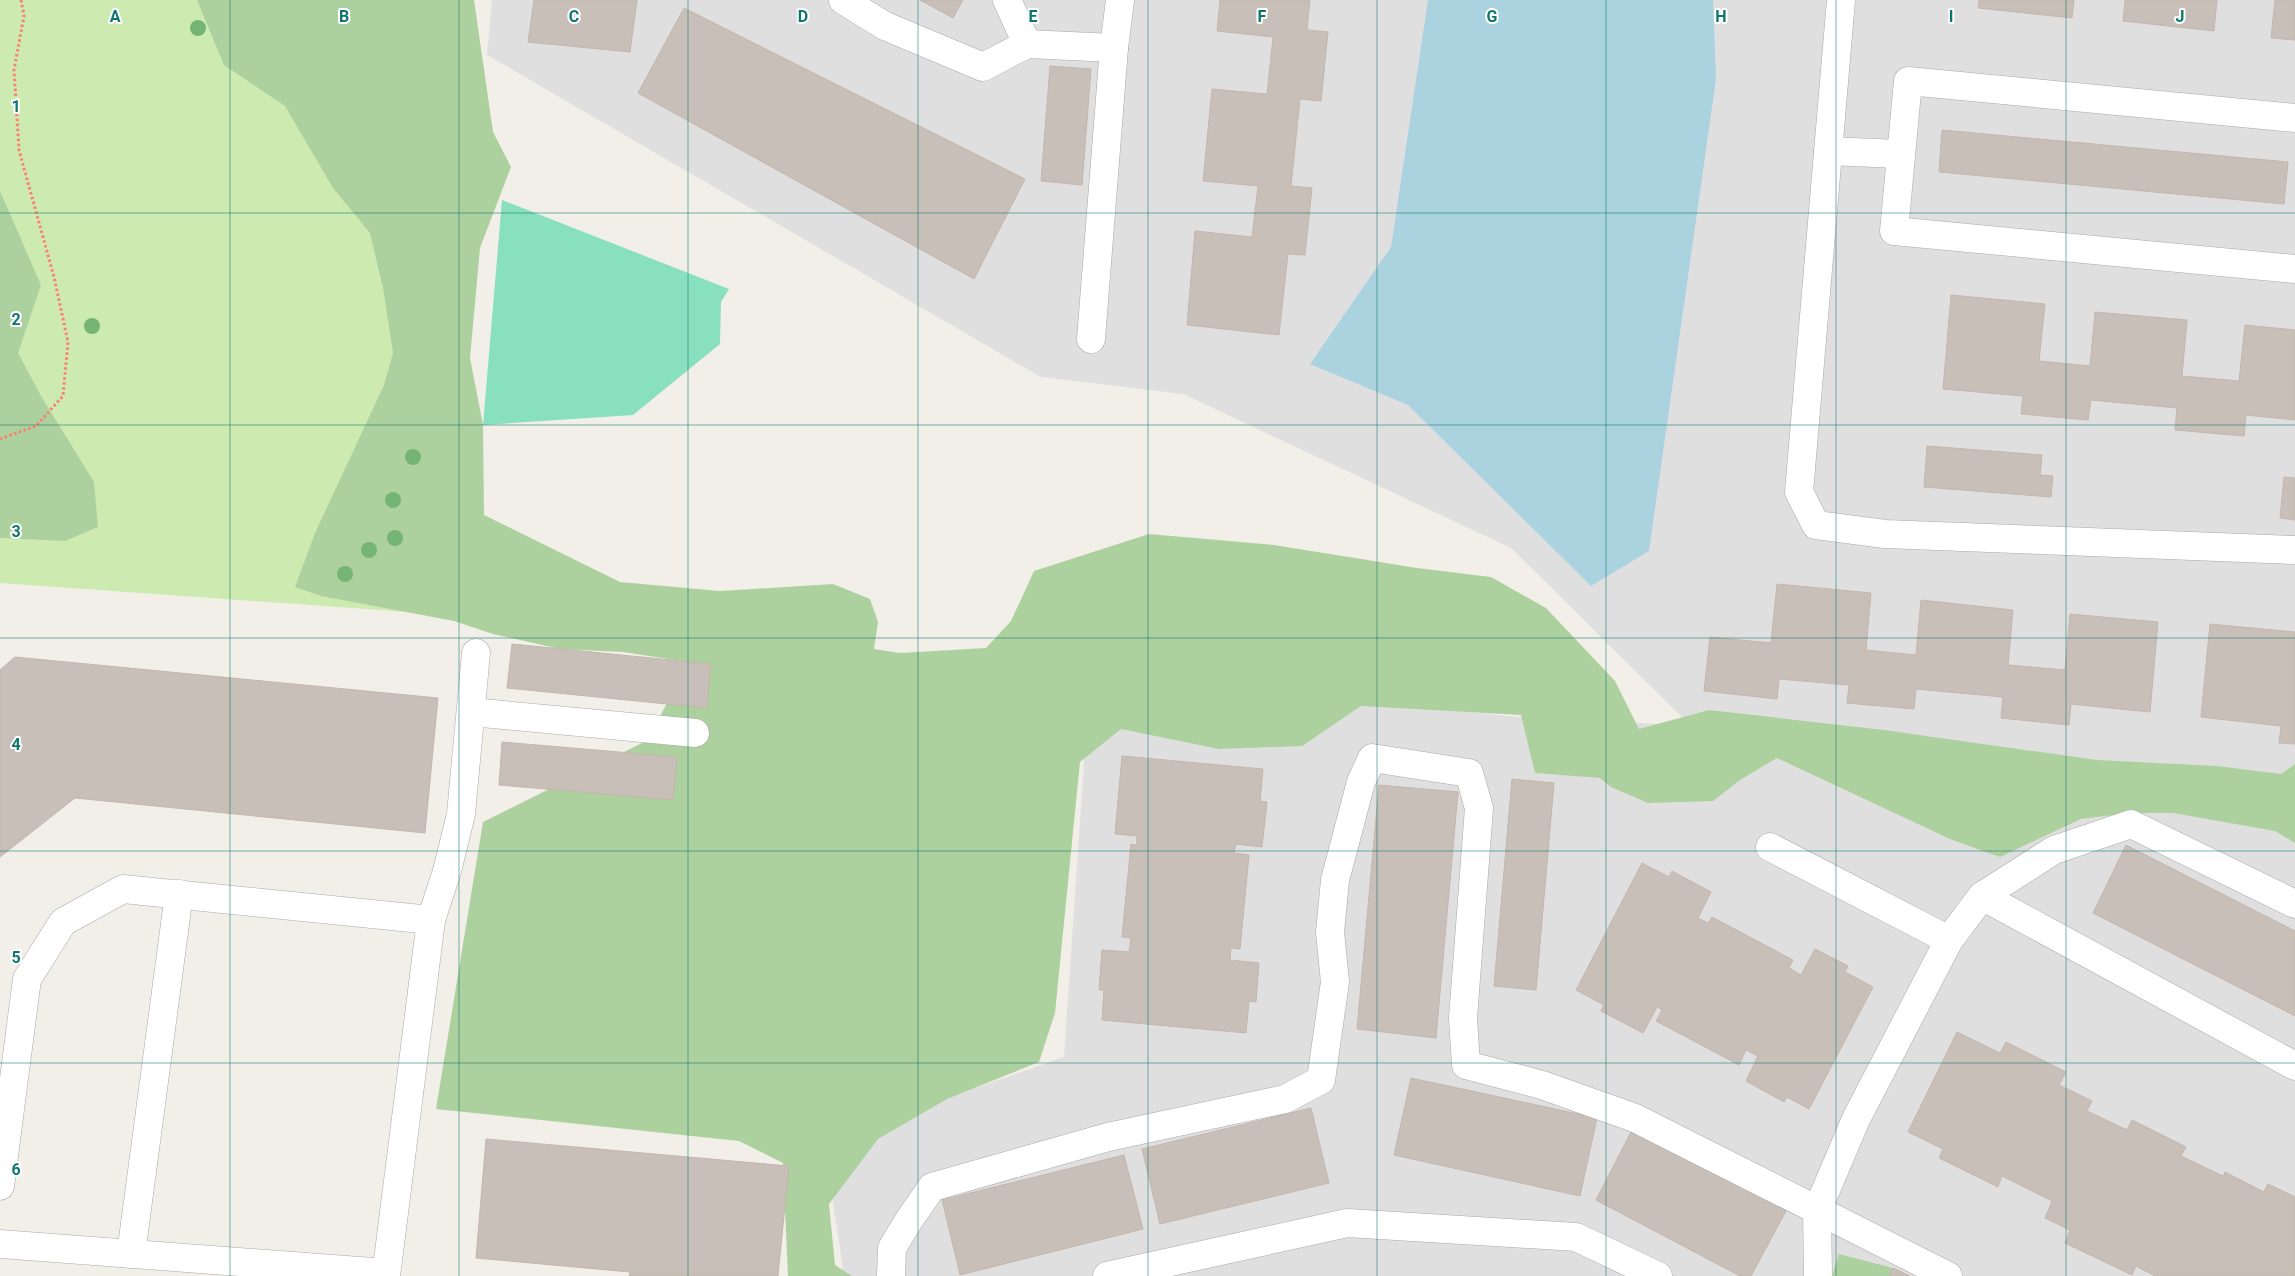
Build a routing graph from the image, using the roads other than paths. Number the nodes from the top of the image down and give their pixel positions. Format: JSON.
{"nodes":[{"id":1,"x":843,"y":0,"type":"edge"},
{"id":2,"x":1007,"y":0,"type":"edge"},
{"id":3,"x":1120,"y":0,"type":"edge"},
{"id":4,"x":1841,"y":0,"type":"edge"},
{"id":5,"x":1027,"y":44,"type":"junction"},
{"id":6,"x":1114,"y":48,"type":"junction"},
{"id":7,"x":2295,"y":118,"type":"edge"},
{"id":8,"x":1828,"y":151,"type":"junction"},
{"id":9,"x":1900,"y":154,"type":"junction"},
{"id":10,"x":2295,"y":269,"type":"edge"},
{"id":11,"x":1091,"y":339,"type":"dead end"},
{"id":12,"x":2295,"y":550,"type":"edge"},
{"id":13,"x":476,"y":653,"type":"dead end"},
{"id":14,"x":470,"y":712,"type":"junction"},
{"id":15,"x":695,"y":733,"type":"dead end"},
{"id":16,"x":1770,"y":847,"type":"dead end"},
{"id":17,"x":178,"y":894,"type":"junction"},
{"id":18,"x":1982,"y":896,"type":"junction"},
{"id":19,"x":2295,"y":904,"type":"edge"},
{"id":20,"x":431,"y":920,"type":"junction"},
{"id":21,"x":1949,"y":940,"type":"junction"},
{"id":22,"x":2295,"y":1066,"type":"edge"},
{"id":23,"x":0,"y":1186,"type":"edge"},
{"id":24,"x":1818,"y":1211,"type":"junction"},
{"id":25,"x":0,"y":1244,"type":"edge"},
{"id":26,"x":131,"y":1254,"type":"junction"},
{"id":27,"x":386,"y":1274,"type":"edge"},
{"id":28,"x":891,"y":1276,"type":"edge"},
{"id":29,"x":1107,"y":1276,"type":"edge"},
{"id":30,"x":1658,"y":1276,"type":"edge"},
{"id":31,"x":1818,"y":1276,"type":"edge"},
{"id":32,"x":1948,"y":1276,"type":"edge"}],
"edges":[{"from":1,"to":5,"type":"lane"},
{"from":2,"to":5,"type":"lane"},
{"from":3,"to":6,"type":"lane"},
{"from":4,"to":8,"type":"lane"},
{"from":5,"to":6,"type":"lane"},
{"from":6,"to":11,"type":"lane"},
{"from":7,"to":9,"type":"lane"},
{"from":8,"to":9,"type":"lane"},
{"from":8,"to":12,"type":"lane"},
{"from":9,"to":10,"type":"lane"},
{"from":13,"to":14,"type":"lane"},
{"from":14,"to":15,"type":"lane"},
{"from":14,"to":20,"type":"lane"},
{"from":16,"to":21,"type":"lane"},
{"from":17,"to":20,"type":"lane"},
{"from":17,"to":23,"type":"lane"},
{"from":17,"to":26,"type":"lane"},
{"from":18,"to":19,"type":"lane"},
{"from":18,"to":21,"type":"lane"},
{"from":18,"to":22,"type":"lane"},
{"from":20,"to":27,"type":"lane"},
{"from":21,"to":24,"type":"lane"},
{"from":24,"to":28,"type":"lane"},
{"from":24,"to":31,"type":"lane"},
{"from":24,"to":32,"type":"lane"},
{"from":25,"to":26,"type":"lane"},
{"from":26,"to":27,"type":"lane"},
{"from":29,"to":30,"type":"lane"}]}
